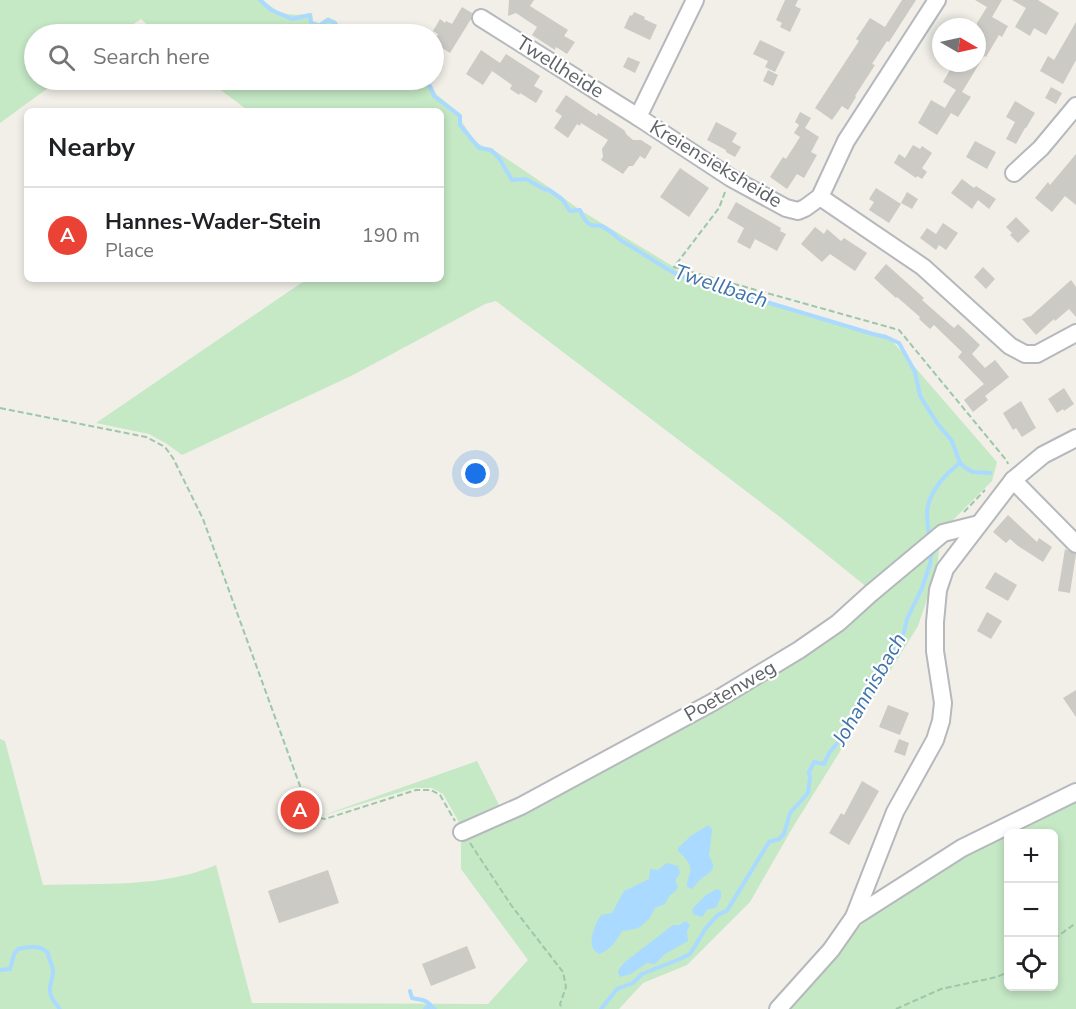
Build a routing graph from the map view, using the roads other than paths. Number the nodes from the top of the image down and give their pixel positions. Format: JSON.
{"nodes":[{"id":1,"x":695,"y":0,"type":"edge"},
{"id":2,"x":937,"y":0,"type":"edge"},
{"id":3,"x":481,"y":18,"type":"dead end"},
{"id":4,"x":1076,"y":105,"type":"edge"},
{"id":5,"x":638,"y":117,"type":"junction"},
{"id":6,"x":1014,"y":173,"type":"dead end"},
{"id":7,"x":820,"y":197,"type":"junction"},
{"id":8,"x":1076,"y":333,"type":"edge"},
{"id":9,"x":1076,"y":438,"type":"edge"},
{"id":10,"x":1013,"y":480,"type":"junction"},
{"id":11,"x":979,"y":525,"type":"junction"},
{"id":12,"x":1076,"y":544,"type":"edge"},
{"id":13,"x":1076,"y":792,"type":"edge"},
{"id":14,"x":462,"y":832,"type":"road end"},
{"id":15,"x":854,"y":917,"type":"junction"},
{"id":16,"x":778,"y":1009,"type":"edge"}],
"edges":[{"from":1,"to":5,"type":"street","name":"Kreiensieksheide"},
{"from":2,"to":7,"type":"street"},
{"from":3,"to":5,"type":"street","name":"Twellheide"},
{"from":4,"to":6,"type":"street"},
{"from":5,"to":7,"type":"street","name":"Kreiensieksheide"},
{"from":7,"to":8,"type":"street"},
{"from":9,"to":10,"type":"street"},
{"from":10,"to":11,"type":"street"},
{"from":10,"to":12,"type":"street"},
{"from":11,"to":14,"type":"street","name":"Poetenweg"},
{"from":11,"to":15,"type":"street"},
{"from":13,"to":15,"type":"street"},
{"from":15,"to":16,"type":"street"}]}
